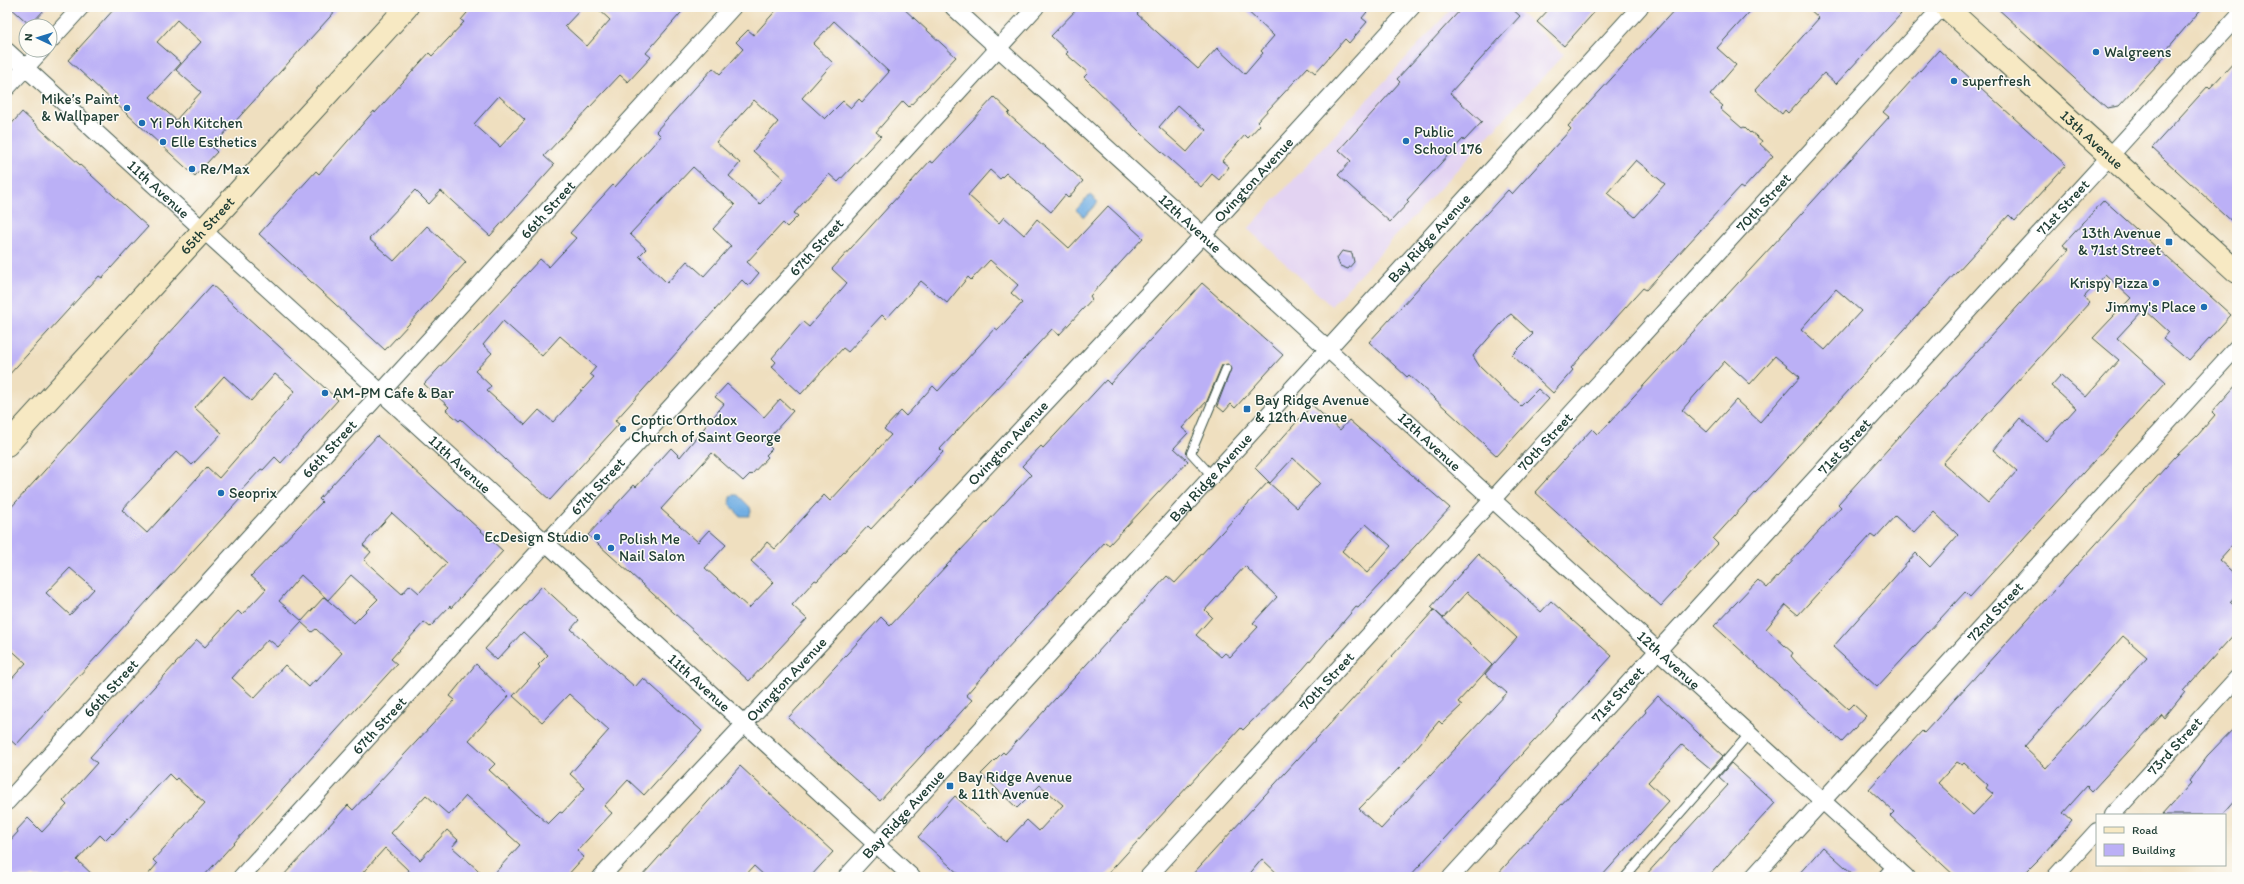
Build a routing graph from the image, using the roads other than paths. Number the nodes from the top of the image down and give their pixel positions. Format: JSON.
{"nodes":[{"id":1,"x":81,"y":7,"type":"edge"},
{"id":2,"x":407,"y":7,"type":"edge"},
{"id":3,"x":733,"y":7,"type":"edge"},
{"id":4,"x":953,"y":7,"type":"edge"},
{"id":5,"x":1036,"y":7,"type":"edge"},
{"id":6,"x":1412,"y":7,"type":"edge"},
{"id":7,"x":1640,"y":7,"type":"edge"},
{"id":8,"x":1942,"y":7,"type":"edge"},
{"id":9,"x":1946,"y":7,"type":"edge"},
{"id":10,"x":2237,"y":17,"type":"edge"},
{"id":11,"x":58,"y":32,"type":"edge"},
{"id":12,"x":998,"y":48,"type":"junction"},
{"id":13,"x":7,"y":51,"type":"edge"},
{"id":14,"x":35,"y":58,"type":"edge"},
{"id":15,"x":26,"y":68,"type":"junction"},
{"id":16,"x":7,"y":88,"type":"edge"},
{"id":17,"x":2110,"y":156,"type":"junction"},
{"id":18,"x":203,"y":230,"type":"junction"},
{"id":19,"x":1203,"y":235,"type":"junction"},
{"id":20,"x":2237,"y":272,"type":"edge"},
{"id":21,"x":2237,"y":347,"type":"edge"},
{"id":22,"x":1328,"y":349,"type":"junction"},
{"id":23,"x":1226,"y":369,"type":"dead end"},
{"id":24,"x":381,"y":393,"type":"junction"},
{"id":25,"x":7,"y":445,"type":"edge"},
{"id":26,"x":1212,"y":476,"type":"junction"},
{"id":27,"x":1493,"y":500,"type":"junction"},
{"id":28,"x":546,"y":543,"type":"junction"},
{"id":29,"x":1657,"y":651,"type":"junction"},
{"id":30,"x":2237,"y":678,"type":"edge"},
{"id":31,"x":744,"y":724,"type":"junction"},
{"id":32,"x":1748,"y":734,"type":"junction"},
{"id":33,"x":1822,"y":801,"type":"junction"},
{"id":34,"x":7,"y":802,"type":"edge"},
{"id":35,"x":2113,"y":814,"type":"edge"},
{"id":36,"x":2096,"y":832,"type":"edge"},
{"id":37,"x":876,"y":844,"type":"junction"},
{"id":38,"x":1892,"y":865,"type":"junction"},
{"id":39,"x":2062,"y":875,"type":"edge"},
{"id":40,"x":241,"y":877,"type":"edge"},
{"id":41,"x":601,"y":877,"type":"edge"},
{"id":42,"x":846,"y":877,"type":"edge"},
{"id":43,"x":912,"y":877,"type":"edge"},
{"id":44,"x":1148,"y":877,"type":"edge"},
{"id":45,"x":1451,"y":877,"type":"edge"},
{"id":46,"x":1625,"y":877,"type":"edge"},
{"id":47,"x":1753,"y":877,"type":"edge"},
{"id":48,"x":1881,"y":877,"type":"edge"},
{"id":49,"x":1906,"y":877,"type":"edge"}],
"edges":[{"from":1,"to":11,"type":"street"},
{"from":2,"to":18,"type":"main road","name":"65th Street"},
{"from":3,"to":24,"type":"street","name":"66th Street"},
{"from":4,"to":12,"type":"street","name":"12th Avenue"},
{"from":5,"to":12,"type":"street","name":"67th Street"},
{"from":6,"to":19,"type":"street","name":"Ovington Avenue"},
{"from":7,"to":22,"type":"street","name":"Bay Ridge Avenue"},
{"from":8,"to":27,"type":"street","name":"70th Street"},
{"from":9,"to":17,"type":"main road","name":"13th Avenue"},
{"from":10,"to":17,"type":"street","name":"71st Street"},
{"from":12,"to":19,"type":"street","name":"12th Avenue"},
{"from":12,"to":28,"type":"street","name":"67th Street"},
{"from":13,"to":15,"type":"street","name":"11th Avenue"},
{"from":14,"to":15,"type":"street"},
{"from":15,"to":16,"type":"street"},
{"from":15,"to":18,"type":"street","name":"11th Avenue"},
{"from":17,"to":20,"type":"main road","name":"13th Avenue"},
{"from":17,"to":29,"type":"street","name":"71st Street"},
{"from":18,"to":24,"type":"street","name":"11th Avenue"},
{"from":18,"to":25,"type":"main road","name":"65th Street"},
{"from":19,"to":22,"type":"street","name":"12th Avenue"},
{"from":19,"to":31,"type":"street","name":"Ovington Avenue"},
{"from":21,"to":33,"type":"street","name":"72nd Street"},
{"from":22,"to":26,"type":"street","name":"Bay Ridge Avenue"},
{"from":22,"to":27,"type":"street","name":"12th Avenue"},
{"from":23,"to":26,"type":"lane"},
{"from":24,"to":28,"type":"street","name":"11th Avenue"},
{"from":24,"to":34,"type":"street","name":"66th Street"},
{"from":26,"to":37,"type":"street","name":"Bay Ridge Avenue"},
{"from":27,"to":29,"type":"street","name":"12th Avenue"},
{"from":27,"to":44,"type":"street","name":"70th Street"},
{"from":28,"to":31,"type":"street","name":"11th Avenue"},
{"from":28,"to":40,"type":"street","name":"67th Street"},
{"from":29,"to":32,"type":"street","name":"12th Avenue"},
{"from":29,"to":45,"type":"street","name":"71st Street"},
{"from":30,"to":35,"type":"street","name":"73rd Street"},
{"from":31,"to":37,"type":"street","name":"11th Avenue"},
{"from":31,"to":41,"type":"street","name":"Ovington Avenue"},
{"from":32,"to":33,"type":"street","name":"12th Avenue"},
{"from":32,"to":46,"type":"lane"},
{"from":33,"to":38,"type":"street","name":"12th Avenue"},
{"from":33,"to":47,"type":"street","name":"72nd Street"},
{"from":36,"to":39,"type":"street"},
{"from":37,"to":42,"type":"street","name":"Bay Ridge Avenue"},
{"from":37,"to":43,"type":"street","name":"11th Avenue"},
{"from":38,"to":48,"type":"lane"},
{"from":38,"to":49,"type":"street","name":"12th Avenue"}]}
